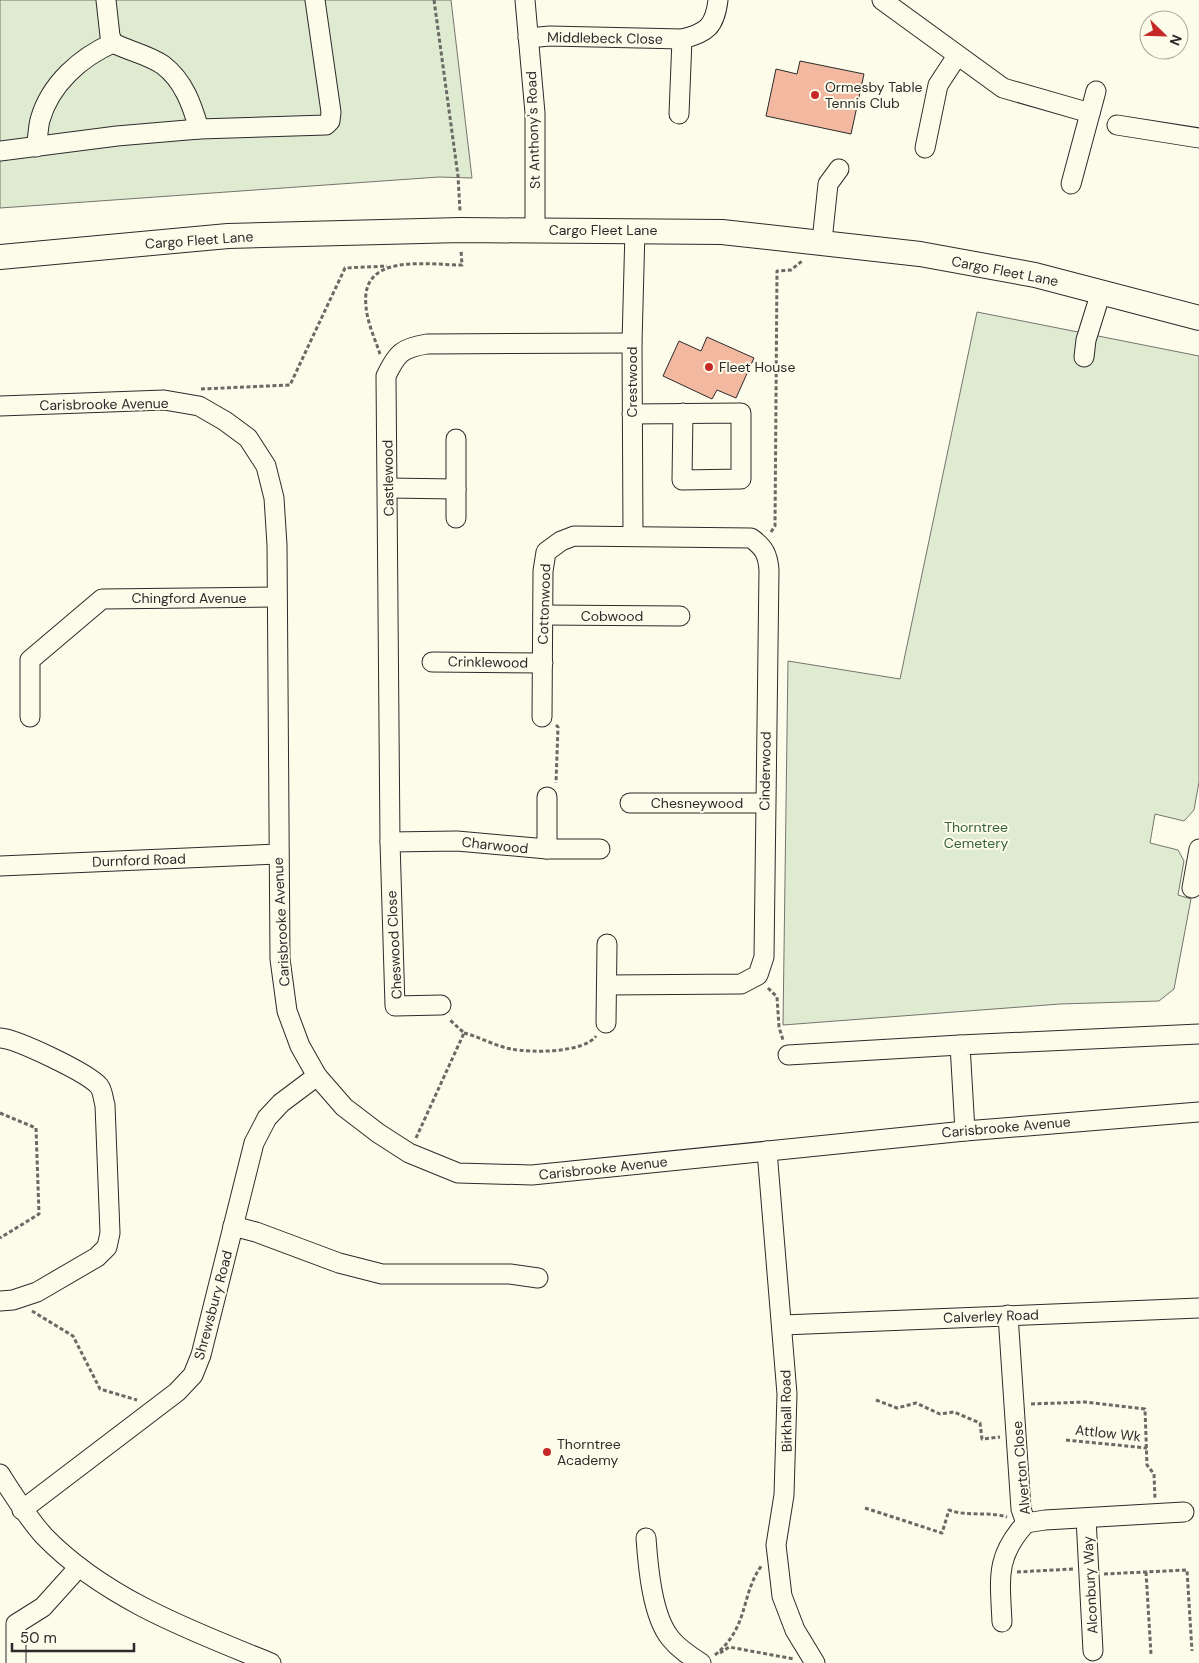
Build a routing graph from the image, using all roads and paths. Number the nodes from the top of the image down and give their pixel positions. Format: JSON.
{"nodes":[{"id":1,"x":106,"y":0,"type":"edge"},
{"id":2,"x":315,"y":0,"type":"edge"},
{"id":3,"x":434,"y":0,"type":"edge"},
{"id":4,"x":525,"y":0,"type":"edge"},
{"id":5,"x":718,"y":0,"type":"edge"},
{"id":6,"x":882,"y":0,"type":"edge"},
{"id":7,"x":528,"y":38,"type":"junction"},
{"id":8,"x":682,"y":39,"type":"junction"},
{"id":9,"x":113,"y":43,"type":"junction"},
{"id":10,"x":957,"y":56,"type":"junction"},
{"id":11,"x":1096,"y":91,"type":"dead end"},
{"id":12,"x":1090,"y":113,"type":"junction"},
{"id":13,"x":679,"y":114,"type":"dead end"},
{"id":14,"x":1117,"y":124,"type":"dead end"},
{"id":15,"x":199,"y":129,"type":"junction"},
{"id":16,"x":1199,"y":138,"type":"edge"},
{"id":17,"x":36,"y":147,"type":"junction"},
{"id":18,"x":925,"y":148,"type":"dead end"},
{"id":19,"x":0,"y":151,"type":"edge"},
{"id":20,"x":839,"y":169,"type":"dead end"},
{"id":21,"x":1071,"y":184,"type":"dead end"},
{"id":22,"x":535,"y":229,"type":"junction"},
{"id":23,"x":461,"y":230,"type":"junction"},
{"id":24,"x":635,"y":230,"type":"junction"},
{"id":25,"x":822,"y":241,"type":"junction"},
{"id":26,"x":0,"y":257,"type":"edge"},
{"id":27,"x":390,"y":266,"type":"junction"},
{"id":28,"x":1101,"y":292,"type":"junction"},
{"id":29,"x":1199,"y":318,"type":"edge"},
{"id":30,"x":632,"y":343,"type":"junction"},
{"id":31,"x":1084,"y":357,"type":"dead end"},
{"id":32,"x":386,"y":376,"type":"junction"},
{"id":33,"x":0,"y":406,"type":"edge"},
{"id":34,"x":199,"y":406,"type":"junction"},
{"id":35,"x":632,"y":414,"type":"junction"},
{"id":36,"x":683,"y":414,"type":"junction"},
{"id":37,"x":456,"y":439,"type":"dead end"},
{"id":38,"x":388,"y":488,"type":"junction"},
{"id":39,"x":456,"y":489,"type":"junction"},
{"id":40,"x":456,"y":518,"type":"dead end"},
{"id":41,"x":633,"y":535,"type":"junction"},
{"id":42,"x":761,"y":544,"type":"junction"},
{"id":43,"x":276,"y":598,"type":"junction"},
{"id":44,"x":543,"y":615,"type":"junction"},
{"id":45,"x":680,"y":616,"type":"dead end"},
{"id":46,"x":432,"y":662,"type":"dead end"},
{"id":47,"x":543,"y":663,"type":"junction"},
{"id":48,"x":30,"y":717,"type":"dead end"},
{"id":49,"x":542,"y":717,"type":"joint"},
{"id":50,"x":547,"y":797,"type":"joint"},
{"id":51,"x":630,"y":803,"type":"dead end"},
{"id":52,"x":764,"y":804,"type":"junction"},
{"id":53,"x":390,"y":842,"type":"junction"},
{"id":54,"x":547,"y":849,"type":"junction"},
{"id":55,"x":600,"y":849,"type":"dead end"},
{"id":56,"x":1199,"y":849,"type":"edge"},
{"id":57,"x":278,"y":854,"type":"junction"},
{"id":58,"x":0,"y":866,"type":"edge"},
{"id":59,"x":1192,"y":888,"type":"dead end"},
{"id":60,"x":607,"y":944,"type":"dead end"},
{"id":61,"x":741,"y":984,"type":"junction"},
{"id":62,"x":607,"y":985,"type":"junction"},
{"id":63,"x":441,"y":1005,"type":"joint"},
{"id":64,"x":606,"y":1024,"type":"joint"},
{"id":65,"x":464,"y":1033,"type":"junction"},
{"id":66,"x":1199,"y":1034,"type":"edge"},
{"id":67,"x":0,"y":1038,"type":"edge"},
{"id":68,"x":960,"y":1045,"type":"junction"},
{"id":69,"x":788,"y":1055,"type":"joint"},
{"id":70,"x":317,"y":1076,"type":"junction"},
{"id":71,"x":1199,"y":1112,"type":"edge"},
{"id":72,"x":0,"y":1113,"type":"edge"},
{"id":73,"x":965,"y":1131,"type":"junction"},
{"id":74,"x":766,"y":1151,"type":"junction"},
{"id":75,"x":409,"y":1153,"type":"junction"},
{"id":76,"x":233,"y":1226,"type":"junction"},
{"id":77,"x":0,"y":1238,"type":"edge"},
{"id":78,"x":538,"y":1278,"type":"dead end"},
{"id":79,"x":6,"y":1300,"type":"edge"},
{"id":80,"x":1199,"y":1308,"type":"edge"},
{"id":81,"x":1008,"y":1315,"type":"junction"},
{"id":82,"x":782,"y":1325,"type":"junction"},
{"id":83,"x":876,"y":1400,"type":"dead end"},
{"id":84,"x":1015,"y":1405,"type":"junction"},
{"id":85,"x":159,"y":1407,"type":"junction"},
{"id":86,"x":1016,"y":1435,"type":"junction"},
{"id":87,"x":1066,"y":1440,"type":"dead end"},
{"id":88,"x":1146,"y":1448,"type":"junction"},
{"id":89,"x":0,"y":1474,"type":"edge"},
{"id":90,"x":866,"y":1508,"type":"dead end"},
{"id":91,"x":22,"y":1510,"type":"junction"},
{"id":92,"x":1184,"y":1512,"type":"dead end"},
{"id":93,"x":1156,"y":1514,"type":"junction"},
{"id":94,"x":1086,"y":1518,"type":"junction"},
{"id":95,"x":1026,"y":1523,"type":"junction"},
{"id":96,"x":646,"y":1538,"type":"dead end"},
{"id":97,"x":776,"y":1545,"type":"junction"},
{"id":98,"x":79,"y":1567,"type":"junction"},
{"id":99,"x":1146,"y":1572,"type":"junction"},
{"id":100,"x":1001,"y":1574,"type":"junction"},
{"id":101,"x":1089,"y":1575,"type":"junction"},
{"id":102,"x":1002,"y":1622,"type":"dead end"},
{"id":103,"x":8,"y":1628,"type":"edge"},
{"id":104,"x":1092,"y":1651,"type":"dead end"},
{"id":105,"x":1192,"y":1651,"type":"dead end"},
{"id":106,"x":1150,"y":1654,"type":"dead end"},
{"id":107,"x":708,"y":1660,"type":"edge"},
{"id":108,"x":268,"y":1662,"type":"edge"},
{"id":109,"x":16,"y":1663,"type":"edge"},
{"id":110,"x":814,"y":1663,"type":"edge"}],
"edges":[{"from":1,"to":9,"type":"street"},
{"from":2,"to":15,"type":"street"},
{"from":3,"to":23,"type":"path"},
{"from":4,"to":7,"type":"street","name":"St Anthony's Road"},
{"from":5,"to":8,"type":"street","name":"Middlebeck Close"},
{"from":6,"to":10,"type":"street"},
{"from":7,"to":8,"type":"street","name":"Middlebeck Close"},
{"from":7,"to":22,"type":"street","name":"St Anthony's Road"},
{"from":8,"to":13,"type":"street","name":"Middlebeck Close"},
{"from":9,"to":15,"type":"street"},
{"from":9,"to":17,"type":"street"},
{"from":10,"to":12,"type":"street"},
{"from":10,"to":18,"type":"street"},
{"from":11,"to":12,"type":"street"},
{"from":12,"to":21,"type":"street"},
{"from":14,"to":16,"type":"street"},
{"from":15,"to":17,"type":"street"},
{"from":17,"to":19,"type":"street"},
{"from":20,"to":25,"type":"street"},
{"from":22,"to":23,"type":"main road","name":"Cargo Fleet Lane"},
{"from":22,"to":24,"type":"main road","name":"Cargo Fleet Lane"},
{"from":23,"to":26,"type":"main road","name":"Cargo Fleet Lane"},
{"from":23,"to":27,"type":"path"},
{"from":24,"to":25,"type":"main road","name":"Cargo Fleet Lane"},
{"from":24,"to":30,"type":"street","name":"Crestwood"},
{"from":25,"to":28,"type":"main road","name":"Cargo Fleet Lane"},
{"from":25,"to":42,"type":"path"},
{"from":27,"to":32,"type":"path"},
{"from":27,"to":34,"type":"path"},
{"from":28,"to":29,"type":"main road","name":"Cargo Fleet Lane"},
{"from":28,"to":31,"type":"street"},
{"from":30,"to":32,"type":"street"},
{"from":30,"to":35,"type":"street","name":"Crestwood"},
{"from":32,"to":38,"type":"street","name":"Castlewood"},
{"from":33,"to":34,"type":"street","name":"Carisbrooke Avenue"},
{"from":34,"to":43,"type":"street","name":"Carisbrooke Avenue"},
{"from":35,"to":36,"type":"street"},
{"from":35,"to":41,"type":"street","name":"Crestwood"},
{"from":36,"to":36,"type":"street"},
{"from":37,"to":39,"type":"street"},
{"from":38,"to":39,"type":"street"},
{"from":38,"to":53,"type":"street","name":"Castlewood"},
{"from":39,"to":40,"type":"street"},
{"from":41,"to":42,"type":"street"},
{"from":41,"to":44,"type":"street","name":"Cottonwood"},
{"from":42,"to":52,"type":"street","name":"Cinderwood"},
{"from":43,"to":48,"type":"street","name":"Chingford Avenue"},
{"from":43,"to":57,"type":"street","name":"Carisbrooke Avenue"},
{"from":44,"to":45,"type":"street","name":"Cobwood"},
{"from":44,"to":47,"type":"street","name":"Cottonwood"},
{"from":46,"to":47,"type":"street","name":"Crinklewood"},
{"from":47,"to":49,"type":"street","name":"Cottonwood"},
{"from":49,"to":50,"type":"path"},
{"from":50,"to":54,"type":"street","name":"Charwood"},
{"from":51,"to":52,"type":"street","name":"Chesneywood"},
{"from":52,"to":61,"type":"street","name":"Cinderwood"},
{"from":53,"to":54,"type":"street","name":"Charwood"},
{"from":53,"to":63,"type":"street","name":"Cheswood Close"},
{"from":54,"to":55,"type":"street"},
{"from":56,"to":59,"type":"street"},
{"from":57,"to":58,"type":"street","name":"Durnford Road"},
{"from":57,"to":70,"type":"street","name":"Carisbrooke Avenue"},
{"from":60,"to":62,"type":"street"},
{"from":61,"to":62,"type":"street"},
{"from":61,"to":69,"type":"path"},
{"from":62,"to":64,"type":"street"},
{"from":63,"to":65,"type":"path"},
{"from":64,"to":65,"type":"path"},
{"from":65,"to":75,"type":"path"},
{"from":66,"to":68,"type":"street"},
{"from":67,"to":79,"type":"street"},
{"from":68,"to":69,"type":"street"},
{"from":68,"to":73,"type":"street"},
{"from":70,"to":75,"type":"street","name":"Carisbrooke Avenue"},
{"from":70,"to":76,"type":"street","name":"Shrewsbury Road"},
{"from":71,"to":73,"type":"street","name":"Carisbrooke Avenue"},
{"from":72,"to":77,"type":"path"},
{"from":73,"to":74,"type":"street","name":"Carisbrooke Avenue"},
{"from":74,"to":75,"type":"street","name":"Carisbrooke Avenue"},
{"from":74,"to":82,"type":"street","name":"Birkhall Road"},
{"from":76,"to":78,"type":"street"},
{"from":76,"to":85,"type":"street","name":"Shrewsbury Road"},
{"from":79,"to":85,"type":"path"},
{"from":80,"to":81,"type":"street","name":"Calverley Road"},
{"from":81,"to":82,"type":"street","name":"Calverley Road"},
{"from":81,"to":84,"type":"street","name":"Alverton Close"},
{"from":82,"to":97,"type":"street","name":"Birkhall Road"},
{"from":83,"to":86,"type":"path"},
{"from":84,"to":86,"type":"street","name":"Alverton Close"},
{"from":84,"to":88,"type":"path"},
{"from":85,"to":91,"type":"street","name":"Shrewsbury Road"},
{"from":86,"to":95,"type":"street","name":"Alverton Close"},
{"from":87,"to":88,"type":"path","name":"Attlow Wk"},
{"from":88,"to":93,"type":"path"},
{"from":89,"to":91,"type":"street"},
{"from":90,"to":95,"type":"path"},
{"from":91,"to":98,"type":"street"},
{"from":92,"to":93,"type":"street","name":"Alverton Close"},
{"from":93,"to":94,"type":"street","name":"Alverton Close"},
{"from":94,"to":95,"type":"street","name":"Alverton Close"},
{"from":94,"to":101,"type":"street","name":"Alconbury Way"},
{"from":95,"to":100,"type":"street"},
{"from":96,"to":107,"type":"street"},
{"from":97,"to":107,"type":"path"},
{"from":97,"to":110,"type":"street","name":"Birkhall Road"},
{"from":98,"to":103,"type":"street"},
{"from":98,"to":108,"type":"street"},
{"from":99,"to":101,"type":"path"},
{"from":99,"to":105,"type":"path"},
{"from":99,"to":106,"type":"path"},
{"from":100,"to":101,"type":"path"},
{"from":100,"to":102,"type":"street"},
{"from":101,"to":104,"type":"street","name":"Alconbury Way"},
{"from":103,"to":109,"type":"street"},
{"from":107,"to":110,"type":"path"}]}
